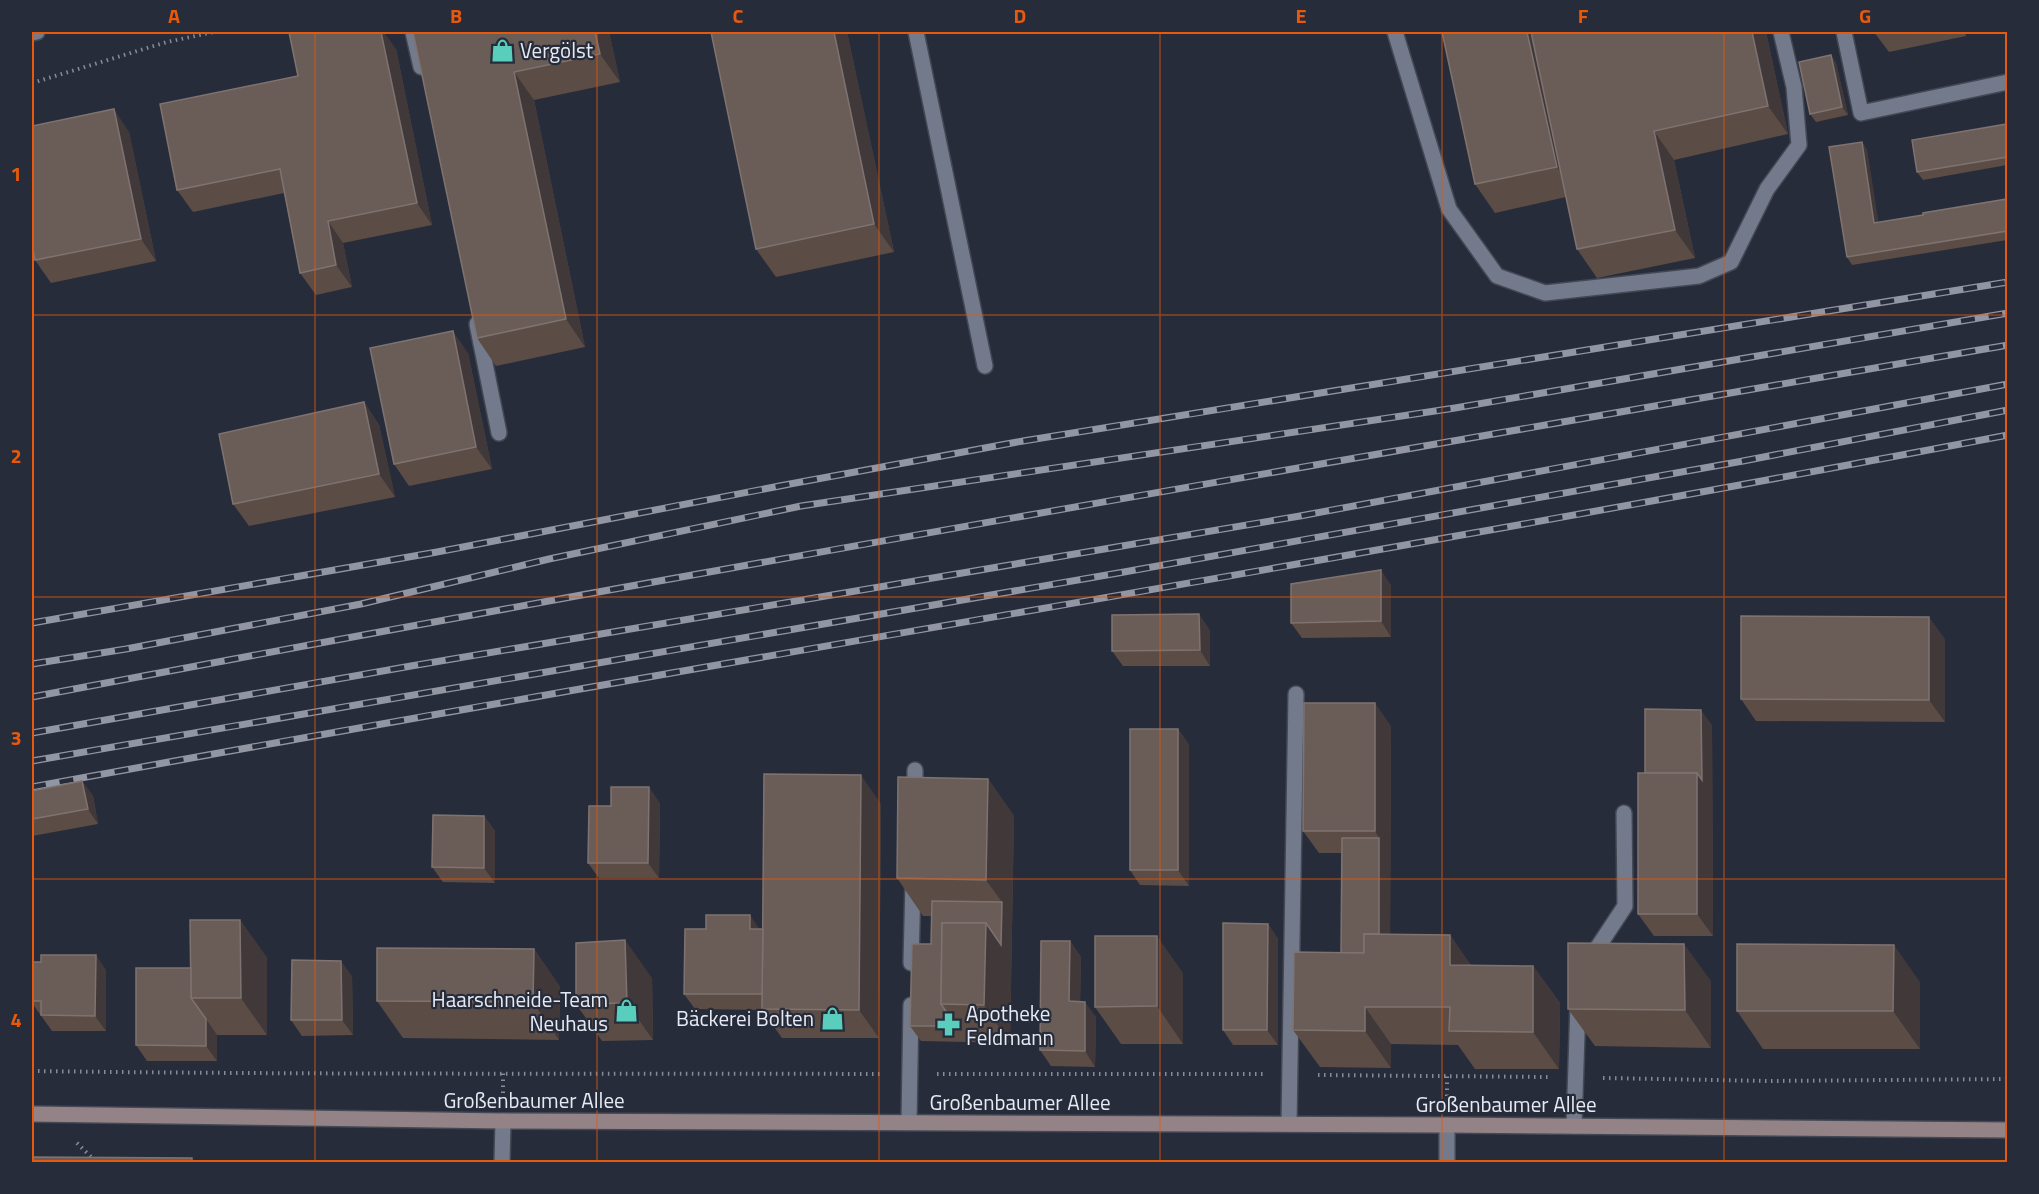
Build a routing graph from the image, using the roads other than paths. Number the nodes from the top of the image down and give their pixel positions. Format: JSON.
{"nodes":[{"id":1,"x":37,"y":32,"type":"edge"},
{"id":2,"x":413,"y":32,"type":"edge"},
{"id":3,"x":916,"y":32,"type":"edge"},
{"id":4,"x":1395,"y":32,"type":"edge"},
{"id":5,"x":1781,"y":32,"type":"edge"},
{"id":6,"x":1844,"y":32,"type":"edge"},
{"id":7,"x":32,"y":33,"type":"edge"},
{"id":8,"x":423,"y":77,"type":"edge"},
{"id":9,"x":2007,"y":82,"type":"edge"},
{"id":10,"x":474,"y":306,"type":"edge"},
{"id":11,"x":985,"y":366,"type":"dead end"},
{"id":12,"x":499,"y":432,"type":"dead end"},
{"id":13,"x":1296,"y":694,"type":"dead end"},
{"id":14,"x":915,"y":770,"type":"dead end"},
{"id":15,"x":914,"y":812,"type":"edge"},
{"id":16,"x":1624,"y":813,"type":"dead end"},
{"id":17,"x":913,"y":866,"type":"edge"},
{"id":18,"x":32,"y":1114,"type":"edge"},
{"id":19,"x":503,"y":1121,"type":"junction"},
{"id":20,"x":909,"y":1122,"type":"junction"},
{"id":21,"x":1289,"y":1124,"type":"junction"},
{"id":22,"x":1447,"y":1125,"type":"junction"},
{"id":23,"x":1574,"y":1126,"type":"junction"},
{"id":24,"x":2007,"y":1130,"type":"edge"},
{"id":25,"x":502,"y":1162,"type":"edge"},
{"id":26,"x":1447,"y":1162,"type":"edge"}],
"edges":[{"from":1,"to":7,"type":"street"},
{"from":2,"to":8,"type":"street"},
{"from":3,"to":11,"type":"street"},
{"from":4,"to":5,"type":"street"},
{"from":6,"to":9,"type":"street"},
{"from":10,"to":12,"type":"street"},
{"from":13,"to":21,"type":"street"},
{"from":14,"to":15,"type":"street"},
{"from":16,"to":23,"type":"street"},
{"from":17,"to":20,"type":"street"},
{"from":18,"to":19,"type":"main road","name":"Großenbaumer Allee"},
{"from":19,"to":20,"type":"main road","name":"Großenbaumer Allee"},
{"from":19,"to":25,"type":"street"},
{"from":20,"to":21,"type":"main road","name":"Großenbaumer Allee"},
{"from":21,"to":22,"type":"main road","name":"Großenbaumer Allee"},
{"from":22,"to":23,"type":"main road","name":"Großenbaumer Allee"},
{"from":22,"to":26,"type":"street"},
{"from":23,"to":24,"type":"main road","name":"Großenbaumer Allee"}]}
